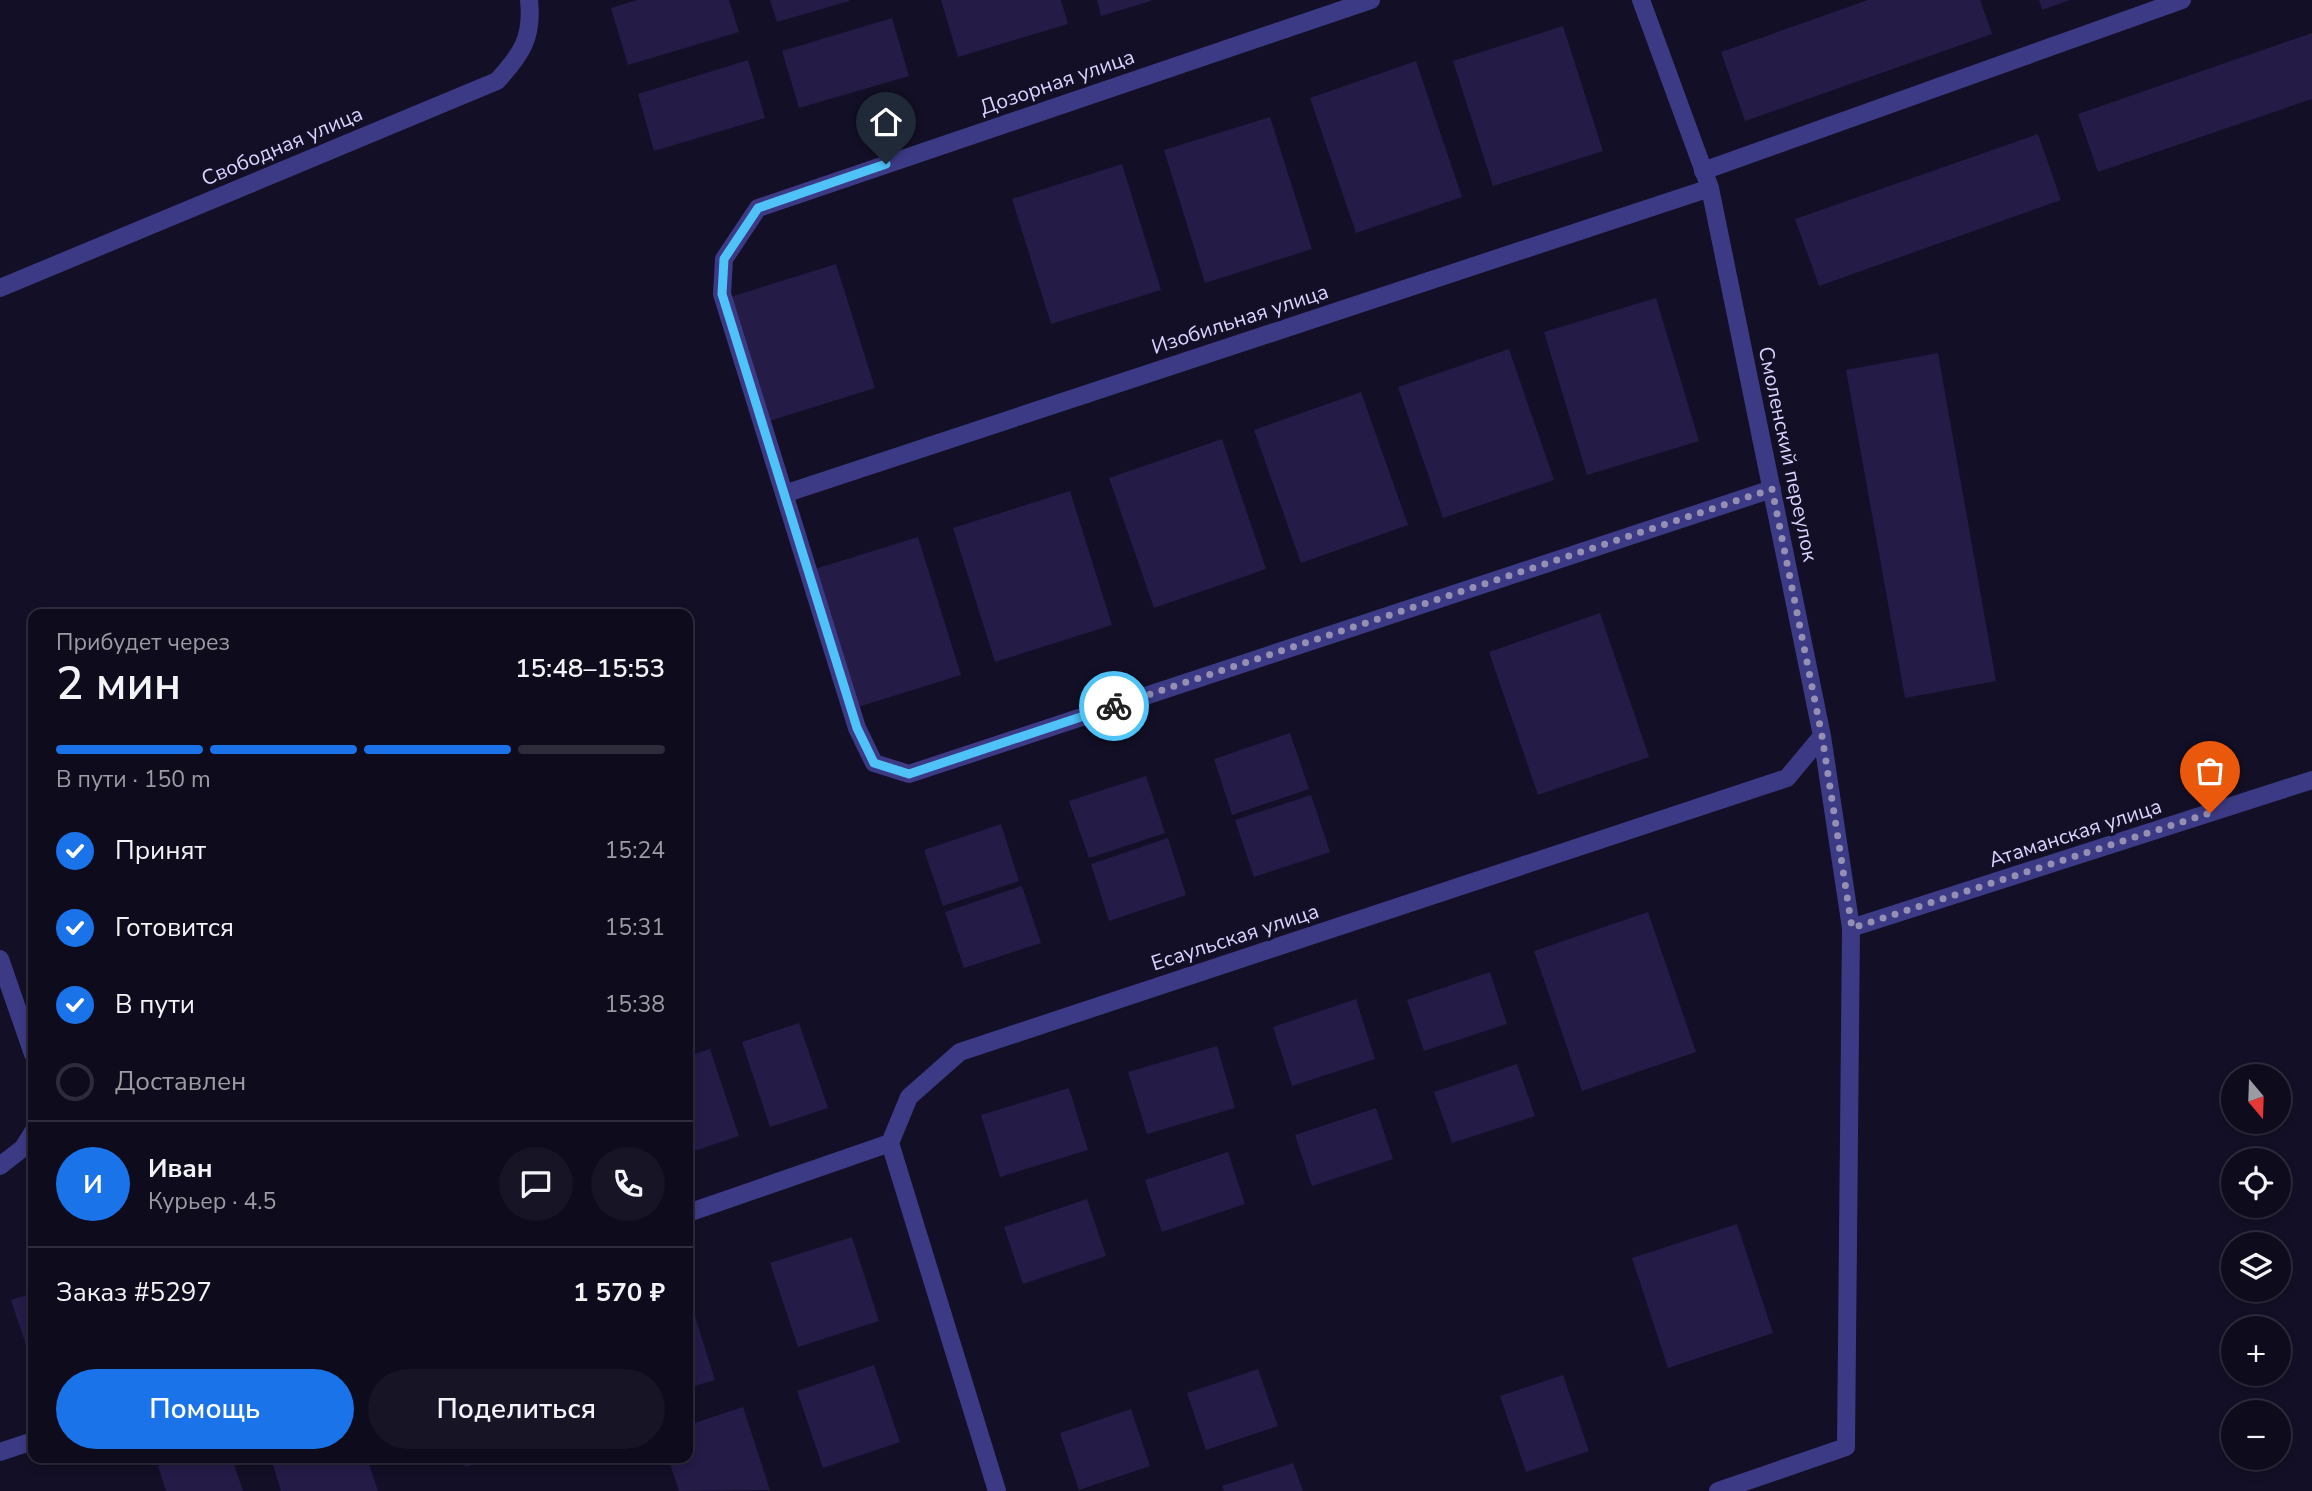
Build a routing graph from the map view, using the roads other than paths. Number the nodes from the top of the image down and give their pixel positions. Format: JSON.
{"nodes":[{"id":1,"x":529,"y":0,"type":"edge"},
{"id":2,"x":1371,"y":0,"type":"edge"},
{"id":3,"x":1641,"y":0,"type":"edge"},
{"id":4,"x":2182,"y":0,"type":"edge"},
{"id":5,"x":1707,"y":179,"type":"junction"},
{"id":6,"x":0,"y":288,"type":"edge"},
{"id":7,"x":1772,"y":489,"type":"junction"},
{"id":8,"x":784,"y":494,"type":"junction"},
{"id":9,"x":1822,"y":736,"type":"junction"},
{"id":10,"x":2312,"y":780,"type":"edge"},
{"id":11,"x":1852,"y":928,"type":"junction"},
{"id":12,"x":0,"y":959,"type":"edge"},
{"id":13,"x":28,"y":1040,"type":"edge"},
{"id":14,"x":28,"y":1140,"type":"edge"},
{"id":15,"x":890,"y":1143,"type":"junction"},
{"id":16,"x":0,"y":1166,"type":"edge"},
{"id":17,"x":693,"y":1211,"type":"edge"},
{"id":18,"x":28,"y":1443,"type":"edge"},
{"id":19,"x":0,"y":1452,"type":"edge"},
{"id":20,"x":997,"y":1491,"type":"edge"},
{"id":21,"x":1718,"y":1491,"type":"edge"}],
"edges":[{"from":1,"to":6,"type":"street","name":"Свободная улица"},
{"from":2,"to":8,"type":"street","name":"Дозорная улица"},
{"from":3,"to":5,"type":"street","name":"Смоленский переулок"},
{"from":4,"to":5,"type":"street","name":"Изобильная улица"},
{"from":5,"to":7,"type":"street","name":"Смоленский переулок"},
{"from":5,"to":8,"type":"street","name":"Изобильная улица"},
{"from":7,"to":8,"type":"street"},
{"from":7,"to":9,"type":"street","name":"Смоленский переулок"},
{"from":9,"to":11,"type":"street","name":"Смоленский переулок"},
{"from":9,"to":15,"type":"street","name":"Есаульская улица"},
{"from":10,"to":11,"type":"street","name":"Атаманская улица"},
{"from":11,"to":21,"type":"street","name":"Смоленский переулок"},
{"from":12,"to":13,"type":"street"},
{"from":14,"to":16,"type":"street"},
{"from":15,"to":17,"type":"street"},
{"from":15,"to":20,"type":"street"},
{"from":18,"to":19,"type":"street"}]}
